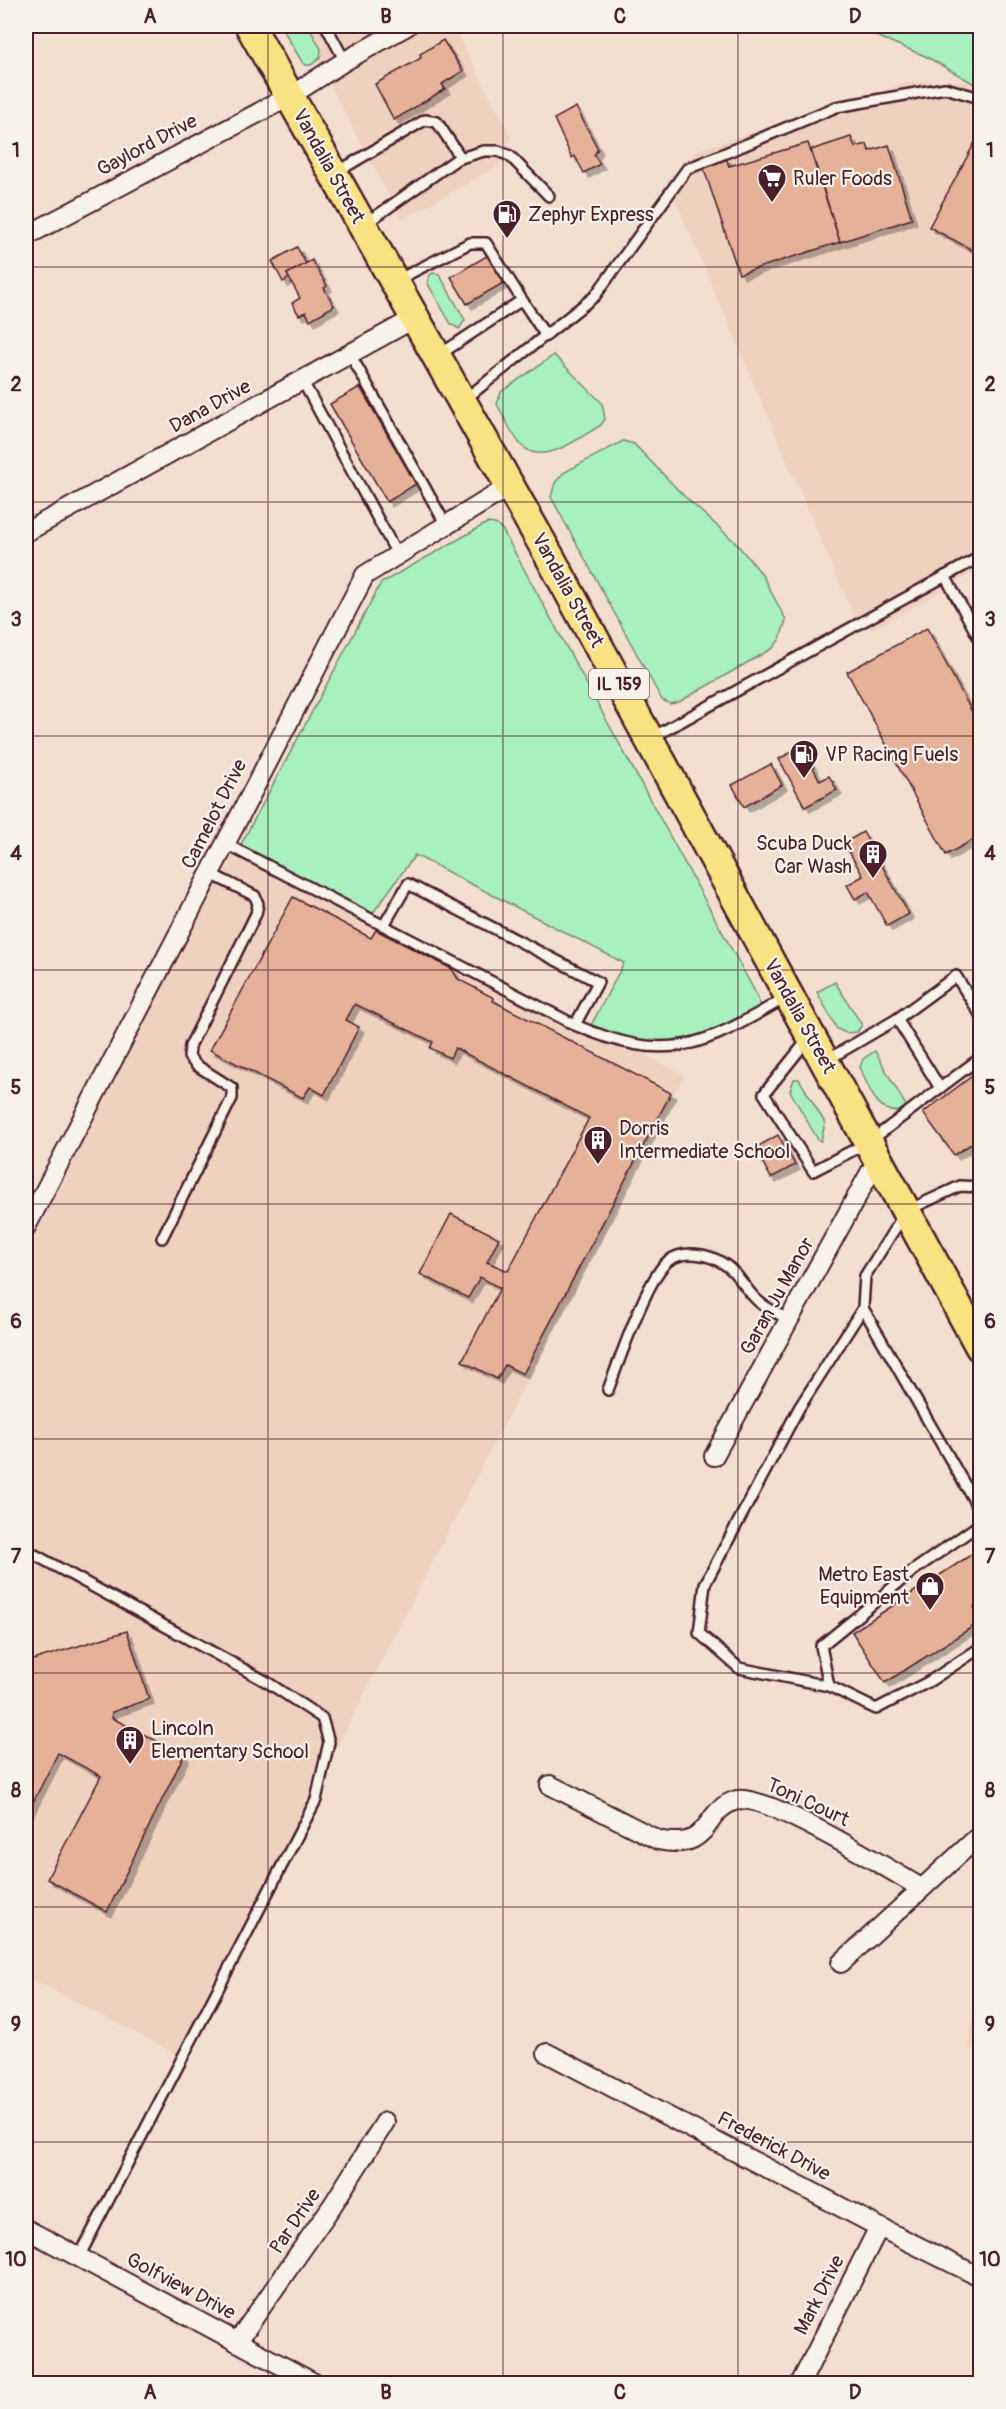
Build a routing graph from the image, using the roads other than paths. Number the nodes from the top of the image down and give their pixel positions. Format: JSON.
{"nodes":[{"id":1,"x":250,"y":26,"type":"edge"},
{"id":2,"x":326,"y":26,"type":"edge"},
{"id":3,"x":407,"y":26,"type":"edge"},
{"id":4,"x":345,"y":61,"type":"junction"},
{"id":5,"x":290,"y":96,"type":"junction"},
{"id":6,"x":981,"y":98,"type":"edge"},
{"id":7,"x":461,"y":158,"type":"junction"},
{"id":8,"x":334,"y":174,"type":"junction"},
{"id":9,"x":549,"y":196,"type":"dead end"},
{"id":10,"x":363,"y":225,"type":"junction"},
{"id":11,"x":26,"y":236,"type":"edge"},
{"id":12,"x":395,"y":282,"type":"junction"},
{"id":13,"x":522,"y":300,"type":"junction"},
{"id":14,"x":415,"y":318,"type":"junction"},
{"id":15,"x":546,"y":336,"type":"junction"},
{"id":16,"x":350,"y":354,"type":"junction"},
{"id":17,"x":437,"y":356,"type":"junction"},
{"id":18,"x":302,"y":380,"type":"junction"},
{"id":19,"x":462,"y":401,"type":"junction"},
{"id":20,"x":510,"y":486,"type":"junction"},
{"id":21,"x":446,"y":525,"type":"junction"},
{"id":22,"x":26,"y":532,"type":"edge"},
{"id":23,"x":397,"y":554,"type":"junction"},
{"id":24,"x":981,"y":557,"type":"edge"},
{"id":25,"x":945,"y":576,"type":"junction"},
{"id":26,"x":981,"y":640,"type":"edge"},
{"id":27,"x":649,"y":739,"type":"junction"},
{"id":28,"x":224,"y":843,"type":"junction"},
{"id":29,"x":209,"y":873,"type":"junction"},
{"id":30,"x":384,"y":925,"type":"junction"},
{"id":31,"x":789,"y":996,"type":"junction"},
{"id":32,"x":981,"y":1014,"type":"edge"},
{"id":33,"x":897,"y":1018,"type":"junction"},
{"id":34,"x":575,"y":1025,"type":"junction"},
{"id":35,"x":811,"y":1035,"type":"junction"},
{"id":36,"x":981,"y":1058,"type":"edge"},
{"id":37,"x":825,"y":1061,"type":"junction"},
{"id":38,"x":940,"y":1088,"type":"junction"},
{"id":39,"x":873,"y":1150,"type":"junction"},
{"id":40,"x":981,"y":1187,"type":"edge"},
{"id":41,"x":906,"y":1211,"type":"junction"},
{"id":42,"x":26,"y":1227,"type":"edge"},
{"id":43,"x":162,"y":1238,"type":"dead end"},
{"id":44,"x":863,"y":1308,"type":"junction"},
{"id":45,"x":789,"y":1320,"type":"junction"},
{"id":46,"x":981,"y":1347,"type":"edge"},
{"id":47,"x":608,"y":1389,"type":"dead end"},
{"id":48,"x":714,"y":1456,"type":"dead end"},
{"id":49,"x":981,"y":1511,"type":"edge"},
{"id":50,"x":981,"y":1524,"type":"edge"},
{"id":51,"x":26,"y":1550,"type":"edge"},
{"id":52,"x":981,"y":1648,"type":"edge"},
{"id":53,"x":829,"y":1686,"type":"junction"},
{"id":54,"x":550,"y":1785,"type":"dead end"},
{"id":55,"x":981,"y":1835,"type":"edge"},
{"id":56,"x":921,"y":1888,"type":"junction"},
{"id":57,"x":841,"y":1963,"type":"dead end"},
{"id":58,"x":547,"y":2053,"type":"dead end"},
{"id":59,"x":385,"y":2122,"type":"dead end"},
{"id":60,"x":879,"y":2227,"type":"junction"},
{"id":61,"x":26,"y":2229,"type":"edge"},
{"id":62,"x":79,"y":2257,"type":"junction"},
{"id":63,"x":981,"y":2277,"type":"edge"},
{"id":64,"x":237,"y":2342,"type":"junction"},
{"id":65,"x":316,"y":2384,"type":"edge"},
{"id":66,"x":800,"y":2384,"type":"edge"}],
"edges":[{"from":1,"to":5,"type":"main road","name":"Vandalia Street","number":"IL 159"},
{"from":2,"to":4,"type":"lane"},
{"from":3,"to":4,"type":"street","name":"Gaylord Drive"},
{"from":4,"to":5,"type":"street","name":"Gaylord Drive"},
{"from":5,"to":8,"type":"main road","name":"Vandalia Street","number":"IL 159"},
{"from":5,"to":11,"type":"street","name":"Gaylord Drive"},
{"from":6,"to":15,"type":"lane"},
{"from":7,"to":8,"type":"lane"},
{"from":7,"to":9,"type":"lane"},
{"from":7,"to":10,"type":"lane"},
{"from":8,"to":10,"type":"main road","name":"Vandalia Street","number":"IL 159"},
{"from":10,"to":12,"type":"main road","name":"Vandalia Street","number":"IL 159"},
{"from":12,"to":13,"type":"lane"},
{"from":12,"to":14,"type":"main road","name":"Vandalia Street","number":"IL 159"},
{"from":13,"to":15,"type":"lane"},
{"from":13,"to":17,"type":"lane"},
{"from":14,"to":16,"type":"street","name":"Dana Drive"},
{"from":14,"to":17,"type":"main road","name":"Vandalia Street","number":"IL 159"},
{"from":15,"to":19,"type":"lane"},
{"from":16,"to":18,"type":"street","name":"Dana Drive"},
{"from":16,"to":21,"type":"lane"},
{"from":17,"to":19,"type":"main road","name":"Vandalia Street","number":"IL 159"},
{"from":18,"to":22,"type":"street","name":"Dana Drive"},
{"from":18,"to":23,"type":"lane"},
{"from":19,"to":20,"type":"main road","name":"Vandalia Street","number":"IL 159"},
{"from":20,"to":21,"type":"street","name":"Camelot Drive"},
{"from":20,"to":27,"type":"main road","name":"Vandalia Street","number":"IL 159"},
{"from":21,"to":23,"type":"street","name":"Camelot Drive"},
{"from":23,"to":28,"type":"street","name":"Camelot Drive"},
{"from":24,"to":25,"type":"lane"},
{"from":25,"to":26,"type":"lane"},
{"from":25,"to":27,"type":"lane"},
{"from":27,"to":31,"type":"main road","name":"Vandalia Street","number":"IL 159"},
{"from":28,"to":29,"type":"street","name":"Camelot Drive"},
{"from":28,"to":30,"type":"lane"},
{"from":29,"to":42,"type":"street","name":"Camelot Drive"},
{"from":29,"to":43,"type":"lane"},
{"from":30,"to":34,"type":"lane"},
{"from":30,"to":34,"type":"lane"},
{"from":31,"to":34,"type":"lane"},
{"from":31,"to":35,"type":"main road","name":"Vandalia Street","number":"IL 159"},
{"from":32,"to":33,"type":"lane"},
{"from":33,"to":37,"type":"lane"},
{"from":33,"to":38,"type":"lane"},
{"from":35,"to":37,"type":"main road","name":"Vandalia Street","number":"IL 159"},
{"from":35,"to":39,"type":"lane"},
{"from":36,"to":38,"type":"lane"},
{"from":37,"to":39,"type":"main road","name":"Vandalia Street","number":"IL 159"},
{"from":38,"to":39,"type":"lane"},
{"from":39,"to":41,"type":"main road","name":"Vandalia Street","number":"IL 159"},
{"from":39,"to":45,"type":"street","name":"Garan Ju Manor"},
{"from":40,"to":41,"type":"lane"},
{"from":41,"to":44,"type":"lane"},
{"from":41,"to":46,"type":"main road","name":"Vandalia Street","number":"IL 159"},
{"from":44,"to":49,"type":"lane"},
{"from":44,"to":53,"type":"lane"},
{"from":45,"to":47,"type":"lane"},
{"from":45,"to":48,"type":"street","name":"Garan Ju Manor"},
{"from":50,"to":53,"type":"lane"},
{"from":51,"to":62,"type":"lane"},
{"from":52,"to":53,"type":"lane"},
{"from":54,"to":56,"type":"street","name":"Toni Court"},
{"from":55,"to":56,"type":"street"},
{"from":56,"to":57,"type":"street"},
{"from":58,"to":60,"type":"street","name":"Frederick Drive"},
{"from":59,"to":64,"type":"street","name":"Par Drive"},
{"from":60,"to":63,"type":"street","name":"Frederick Drive"},
{"from":60,"to":66,"type":"street","name":"Mark Drive"},
{"from":61,"to":62,"type":"street","name":"Golfview Drive"},
{"from":62,"to":64,"type":"street","name":"Golfview Drive"},
{"from":64,"to":65,"type":"street","name":"Golfview Drive"}]}
